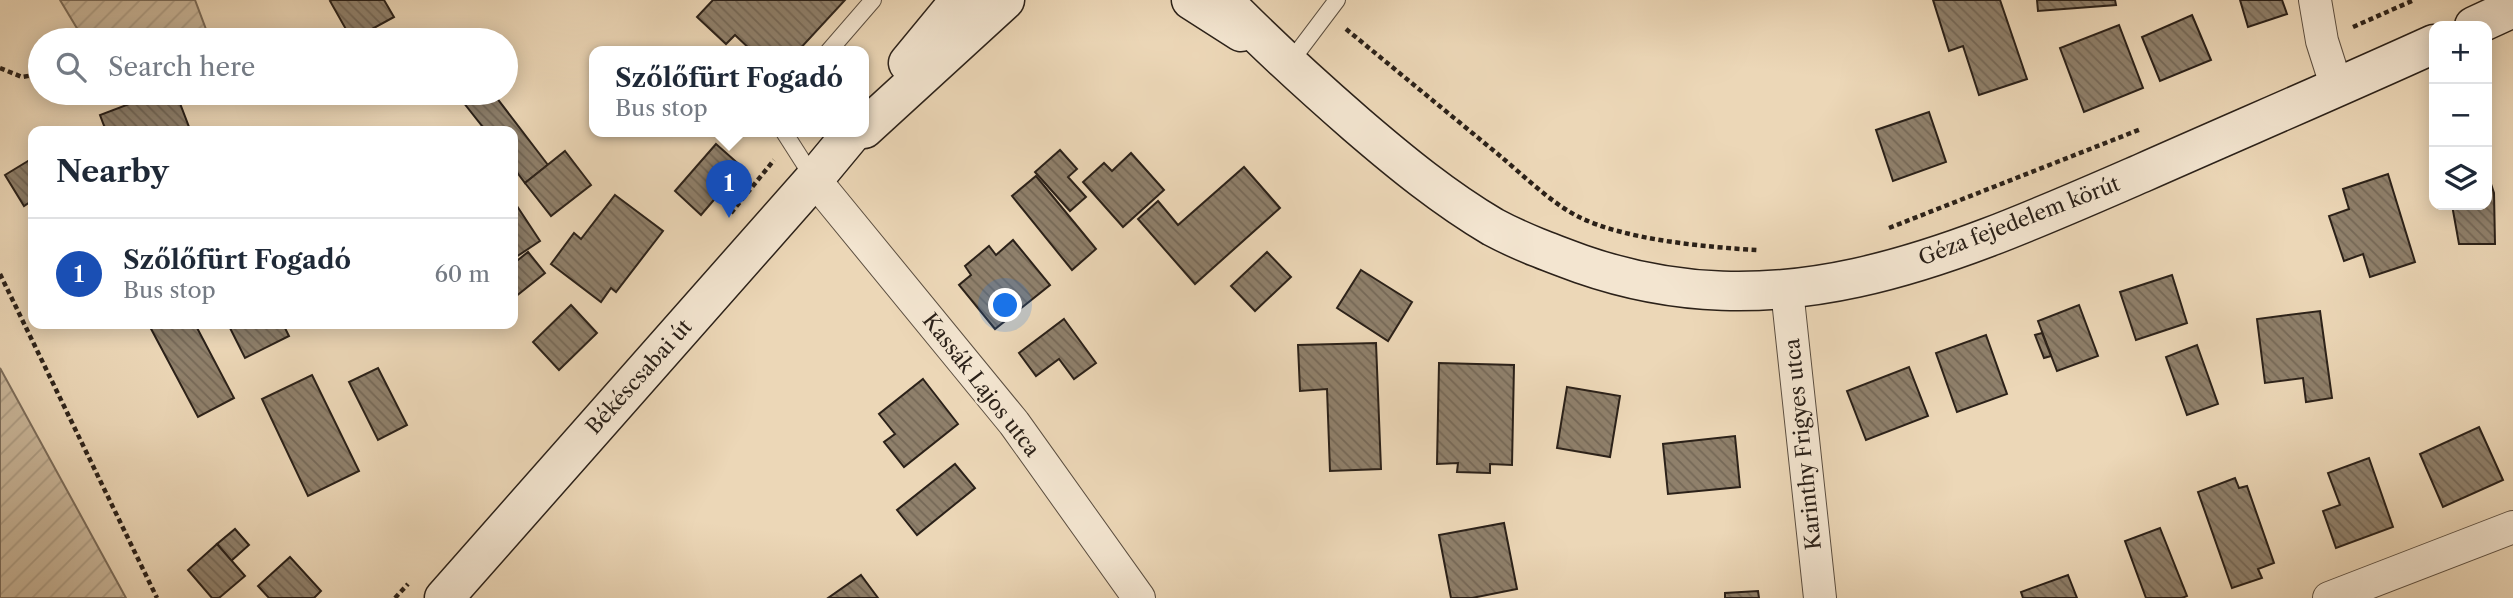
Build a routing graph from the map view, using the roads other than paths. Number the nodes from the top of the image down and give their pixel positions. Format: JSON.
{"nodes":[{"id":1,"x":873,"y":0,"type":"edge"},
{"id":2,"x":960,"y":0,"type":"edge"},
{"id":3,"x":1005,"y":0,"type":"edge"},
{"id":4,"x":1191,"y":0,"type":"edge"},
{"id":5,"x":1223,"y":0,"type":"edge"},
{"id":6,"x":1337,"y":0,"type":"edge"},
{"id":7,"x":2315,"y":0,"type":"edge"},
{"id":8,"x":2513,"y":8,"type":"edge"},
{"id":9,"x":2485,"y":21,"type":"edge"},
{"id":10,"x":833,"y":46,"type":"edge"},
{"id":11,"x":2429,"y":46,"type":"edge"},
{"id":12,"x":1280,"y":58,"type":"junction"},
{"id":13,"x":2337,"y":88,"type":"junction"},
{"id":14,"x":869,"y":113,"type":"edge"},
{"id":15,"x":869,"y":124,"type":"edge"},
{"id":16,"x":806,"y":137,"type":"edge"},
{"id":17,"x":845,"y":146,"type":"edge"},
{"id":18,"x":1787,"y":290,"type":"junction"},
{"id":19,"x":2513,"y":527,"type":"edge"},
{"id":20,"x":444,"y":598,"type":"edge"},
{"id":21,"x":1139,"y":598,"type":"edge"},
{"id":22,"x":1820,"y":598,"type":"edge"},
{"id":23,"x":2329,"y":598,"type":"edge"}],
"edges":[{"from":1,"to":10,"type":"lane"},
{"from":2,"to":14,"type":"street"},
{"from":3,"to":15,"type":"street","name":"Békéscsabai út"},
{"from":4,"to":12,"type":"street","name":"Géza fejedelem körút"},
{"from":5,"to":12,"type":"street","name":"Géza fejedelem körút"},
{"from":6,"to":12,"type":"lane"},
{"from":7,"to":13,"type":"street"},
{"from":8,"to":9,"type":"street"},
{"from":11,"to":13,"type":"street","name":"Géza fejedelem körút"},
{"from":12,"to":18,"type":"street","name":"Géza fejedelem körút"},
{"from":13,"to":18,"type":"street","name":"Géza fejedelem körút"},
{"from":16,"to":17,"type":"lane"},
{"from":17,"to":20,"type":"street","name":"Békéscsabai út"},
{"from":17,"to":21,"type":"street","name":"Kassák Lajos utca"},
{"from":18,"to":22,"type":"street","name":"Karinthy Frigyes utca"},
{"from":19,"to":23,"type":"street"}]}
